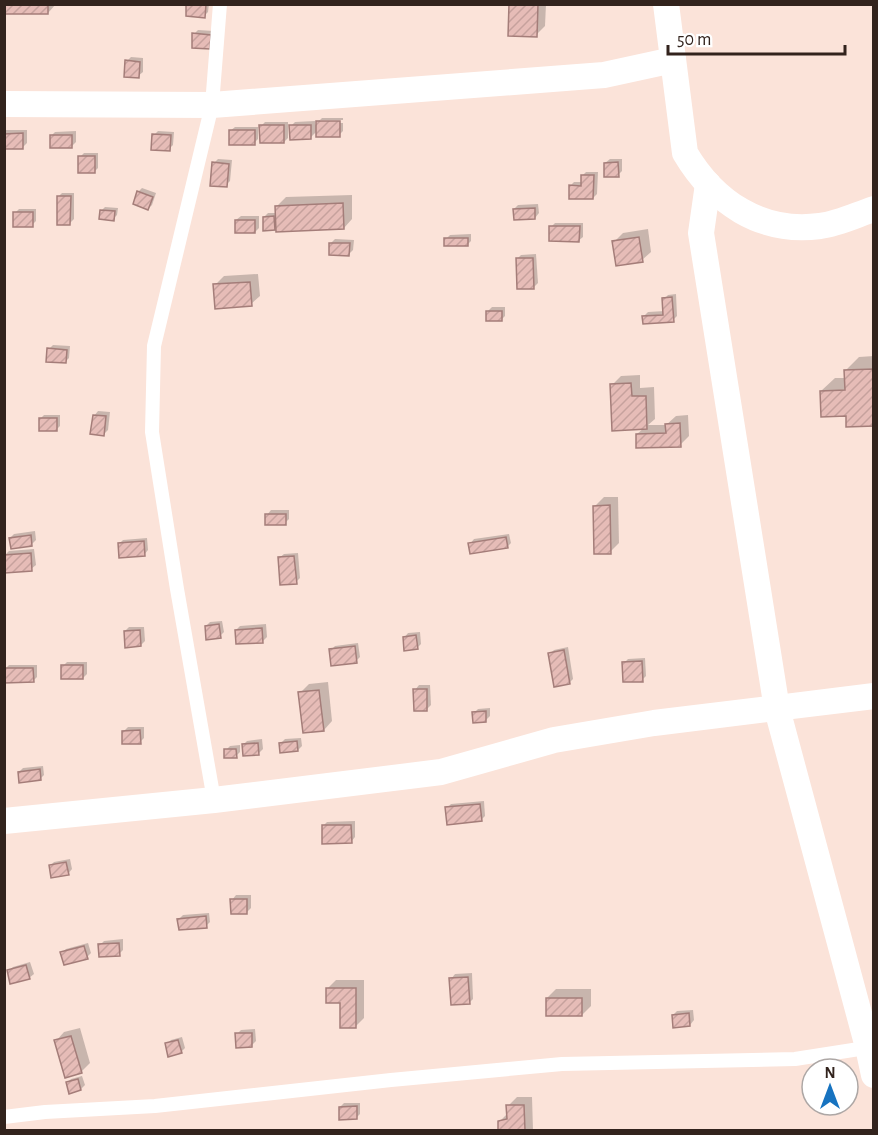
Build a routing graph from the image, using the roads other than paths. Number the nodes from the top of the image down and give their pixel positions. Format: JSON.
{"nodes":[{"id":1,"x":220,"y":4,"type":"edge"},
{"id":2,"x":666,"y":4,"type":"edge"},
{"id":3,"x":673,"y":60,"type":"junction"},
{"id":4,"x":4,"y":104,"type":"edge"},
{"id":5,"x":212,"y":105,"type":"junction"},
{"id":6,"x":708,"y":184,"type":"junction"},
{"id":7,"x":873,"y":209,"type":"edge"},
{"id":8,"x":873,"y":696,"type":"edge"},
{"id":9,"x":777,"y":709,"type":"junction"},
{"id":10,"x":214,"y":800,"type":"junction"},
{"id":11,"x":4,"y":821,"type":"edge"},
{"id":12,"x":871,"y":1047,"type":"edge"},
{"id":13,"x":873,"y":1075,"type":"edge"},
{"id":14,"x":4,"y":1117,"type":"edge"}],
"edges":[{"from":1,"to":5,"type":"lane"},
{"from":2,"to":3,"type":"street"},
{"from":3,"to":5,"type":"street"},
{"from":3,"to":6,"type":"street"},
{"from":4,"to":5,"type":"street"},
{"from":5,"to":10,"type":"lane"},
{"from":6,"to":7,"type":"street"},
{"from":6,"to":9,"type":"street"},
{"from":8,"to":9,"type":"street"},
{"from":9,"to":10,"type":"street"},
{"from":9,"to":12,"type":"street"},
{"from":10,"to":11,"type":"street"},
{"from":12,"to":13,"type":"street"},
{"from":12,"to":14,"type":"lane"}]}
